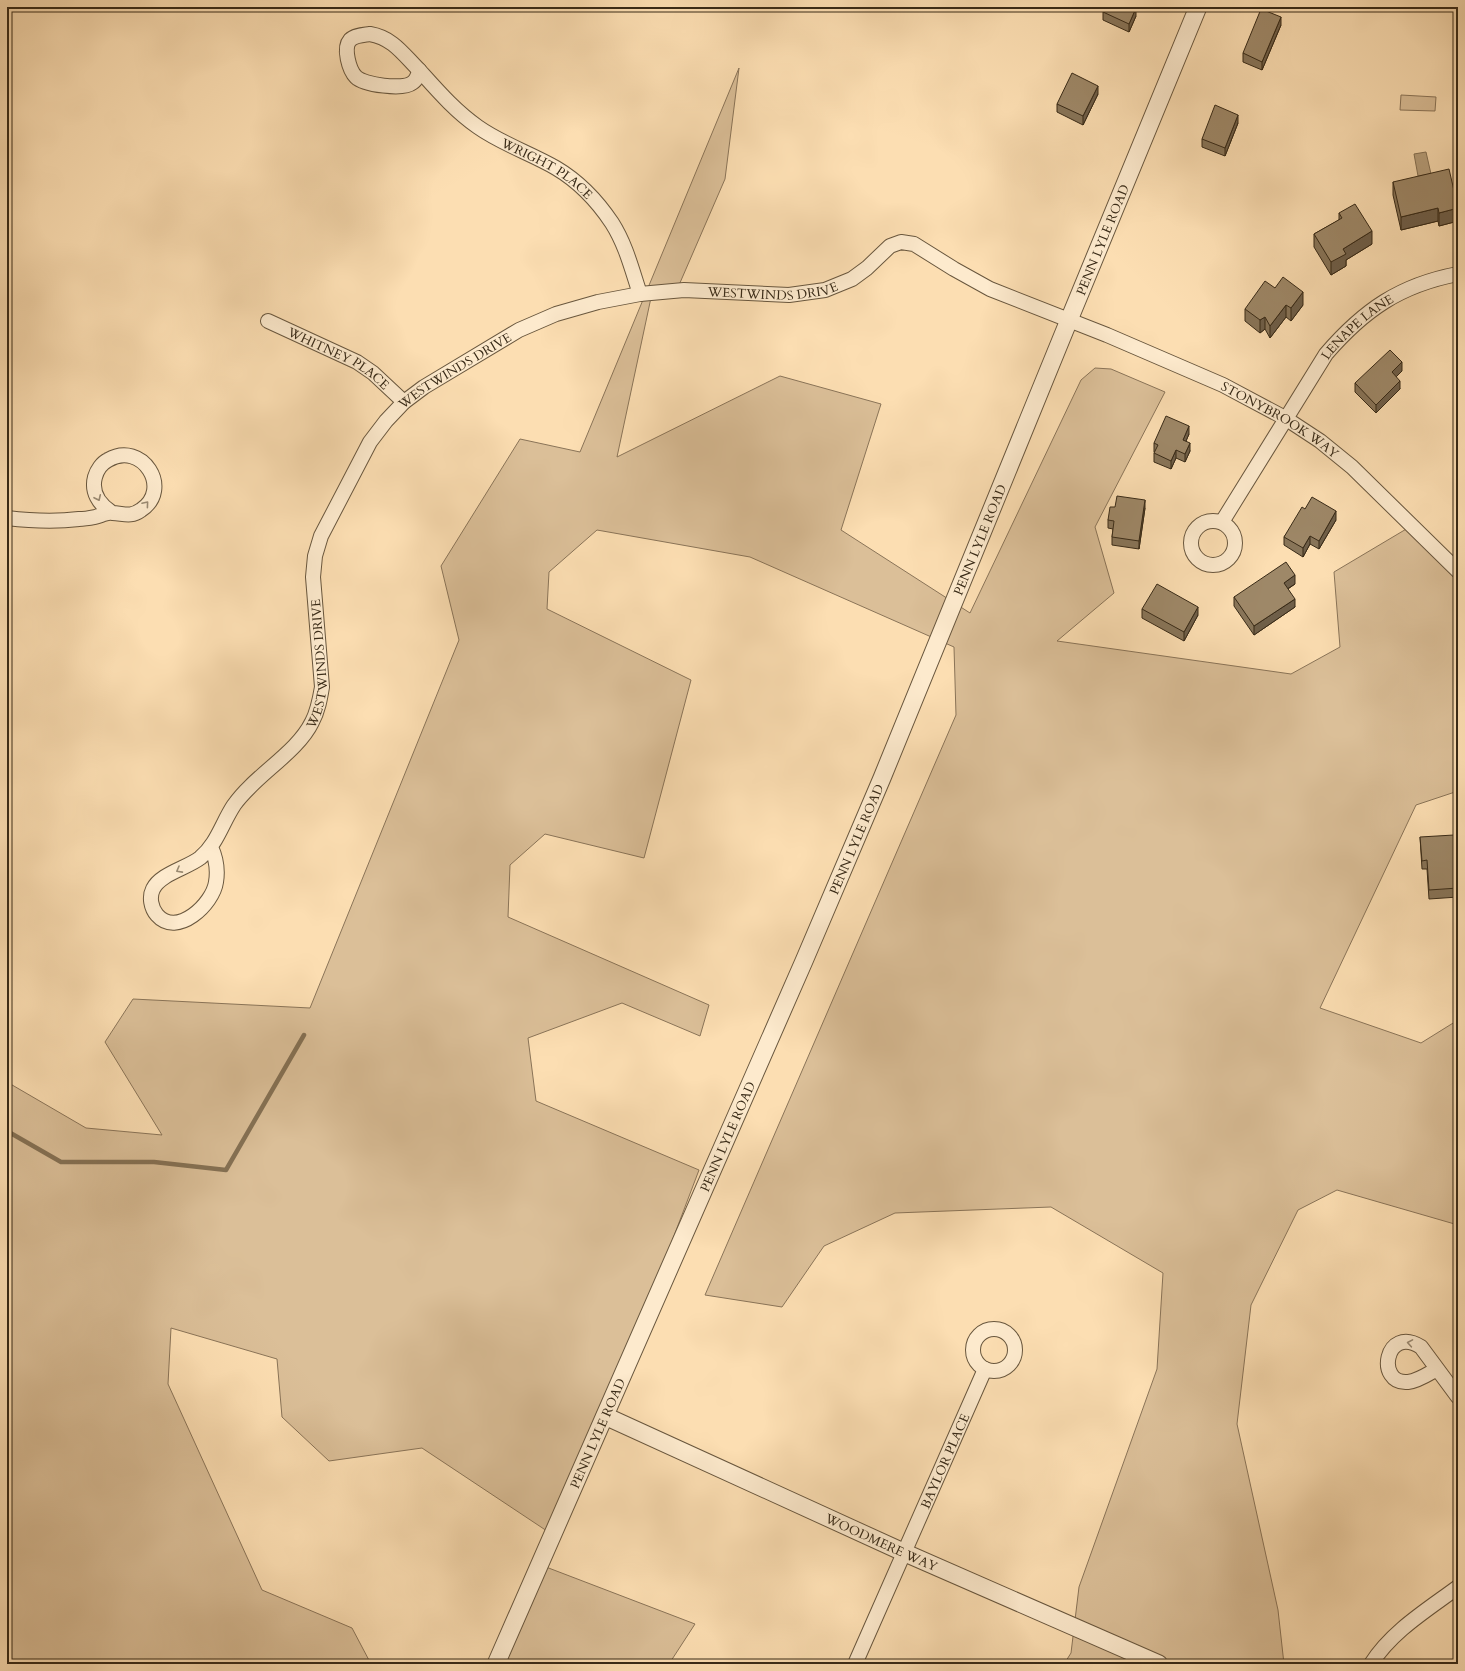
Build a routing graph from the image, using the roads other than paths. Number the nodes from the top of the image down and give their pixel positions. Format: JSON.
{"nodes":[{"id":1,"x":1198,"y":7,"type":"edge"},
{"id":2,"x":419,"y":70,"type":"junction"},
{"id":3,"x":1458,"y":274,"type":"edge"},
{"id":4,"x":640,"y":294,"type":"junction"},
{"id":5,"x":1069,"y":320,"type":"junction"},
{"id":6,"x":268,"y":321,"type":"dead end"},
{"id":7,"x":404,"y":402,"type":"junction"},
{"id":8,"x":1285,"y":418,"type":"junction"},
{"id":9,"x":111,"y":512,"type":"junction"},
{"id":10,"x":7,"y":518,"type":"edge"},
{"id":11,"x":1222,"y":522,"type":"dead end"},
{"id":12,"x":1458,"y":571,"type":"edge"},
{"id":13,"x":211,"y":847,"type":"junction"},
{"id":14,"x":985,"y":1369,"type":"dead end"},
{"id":15,"x":1437,"y":1369,"type":"dead end"},
{"id":16,"x":1458,"y":1397,"type":"edge"},
{"id":17,"x":604,"y":1416,"type":"junction"},
{"id":18,"x":903,"y":1552,"type":"junction"},
{"id":19,"x":1458,"y":1587,"type":"edge"},
{"id":20,"x":496,"y":1664,"type":"edge"},
{"id":21,"x":855,"y":1664,"type":"edge"},
{"id":22,"x":1159,"y":1664,"type":"edge"},
{"id":23,"x":1371,"y":1664,"type":"edge"}],
"edges":[{"from":1,"to":5,"type":"street","name":"PENN LYLE ROAD"},
{"from":2,"to":2,"type":"street","name":"WRIGHT PLACE"},
{"from":2,"to":4,"type":"street","name":"WRIGHT PLACE"},
{"from":3,"to":8,"type":"street","name":"LENAPE LANE"},
{"from":4,"to":5,"type":"street","name":"WESTWINDS DRIVE"},
{"from":4,"to":7,"type":"street","name":"WESTWINDS DRIVE"},
{"from":5,"to":8,"type":"street","name":"STONYBROOK WAY"},
{"from":5,"to":17,"type":"street","name":"PENN LYLE ROAD"},
{"from":6,"to":7,"type":"street","name":"WHITNEY PLACE"},
{"from":7,"to":13,"type":"street","name":"WESTWINDS DRIVE"},
{"from":8,"to":11,"type":"street","name":"LENAPE LANE"},
{"from":8,"to":12,"type":"street","name":"STONYBROOK WAY"},
{"from":9,"to":9,"type":"street","one_way":true},
{"from":9,"to":10,"type":"street"},
{"from":13,"to":13,"type":"street","one_way":true},
{"from":14,"to":18,"type":"street","name":"BAYLOR PLACE"},
{"from":15,"to":16,"type":"street"},
{"from":17,"to":18,"type":"street","name":"WOODMERE WAY"},
{"from":17,"to":20,"type":"street","name":"PENN LYLE ROAD"},
{"from":18,"to":21,"type":"street","name":"BAYLOR PLACE"},
{"from":18,"to":22,"type":"street","name":"WOODMERE WAY"},
{"from":19,"to":23,"type":"street"}]}
